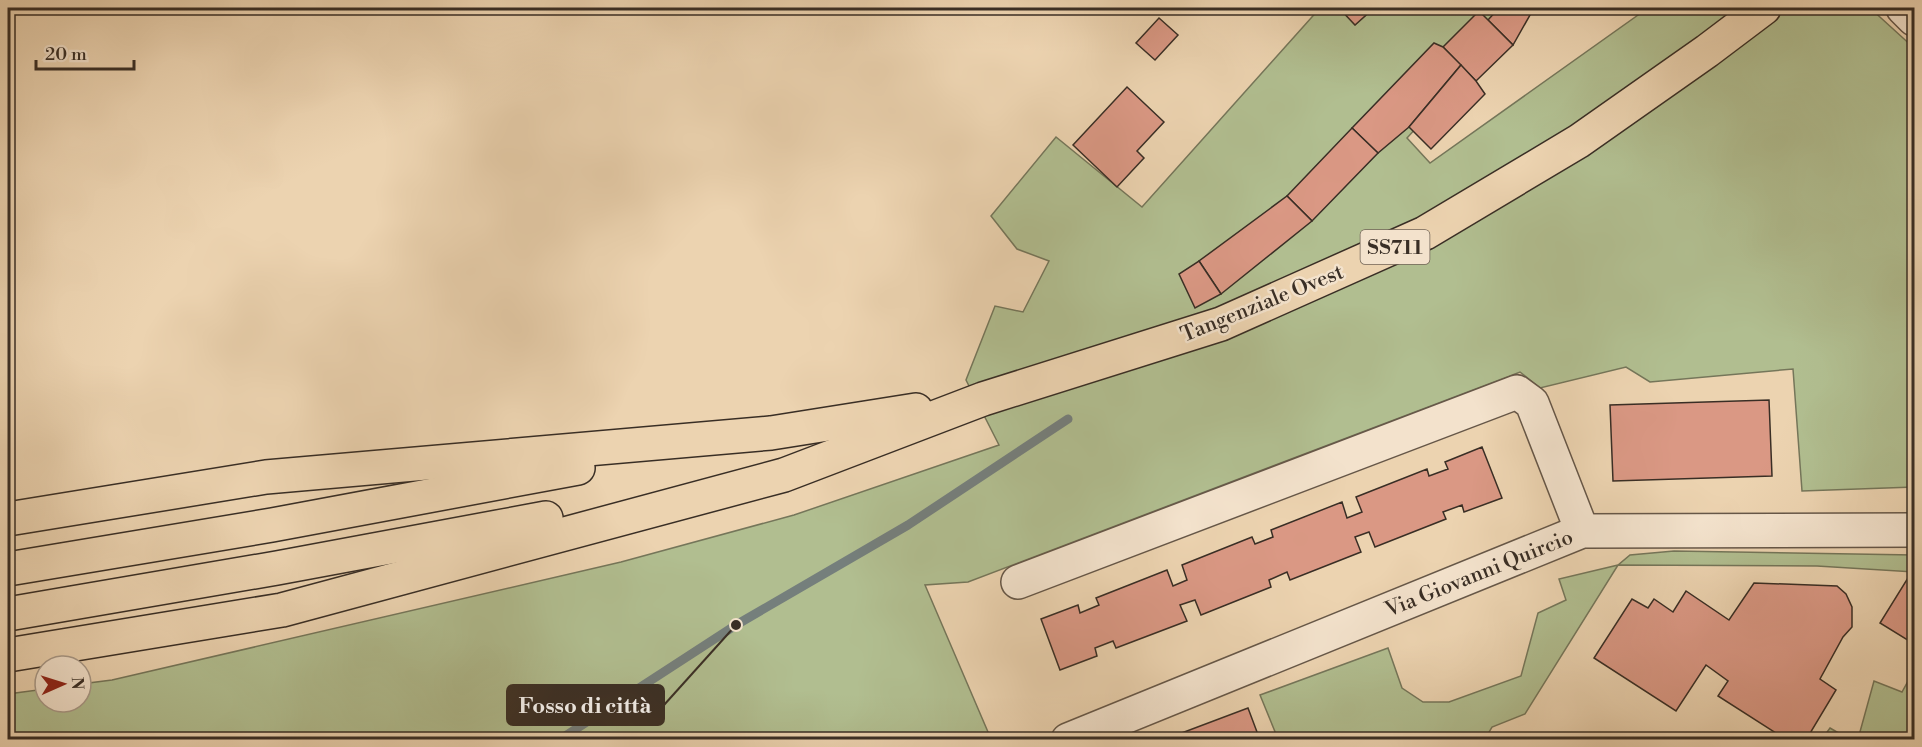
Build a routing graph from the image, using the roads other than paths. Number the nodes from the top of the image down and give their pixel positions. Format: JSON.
{"nodes":[{"id":1,"x":1764,"y":8,"type":"edge"},
{"id":2,"x":1903,"y":8,"type":"edge"},
{"id":3,"x":1914,"y":19,"type":"edge"},
{"id":4,"x":982,"y":399,"type":"junction"},
{"id":5,"x":771,"y":433,"type":"junction"},
{"id":6,"x":784,"y":475,"type":"junction"},
{"id":7,"x":8,"y":519,"type":"edge"},
{"id":8,"x":1914,"y":530,"type":"edge"},
{"id":9,"x":1582,"y":531,"type":"junction"},
{"id":10,"x":8,"y":569,"type":"edge"},
{"id":11,"x":1018,"y":582,"type":"dead end"},
{"id":12,"x":8,"y":614,"type":"edge"},
{"id":13,"x":8,"y":655,"type":"edge"},
{"id":14,"x":1068,"y":740,"type":"edge"}],
"edges":[{"from":1,"to":4,"type":"main road","name":"Tangenziale Ovest","number":"SS711"},
{"from":2,"to":3,"type":"street"},
{"from":4,"to":5,"type":"main road"},
{"from":4,"to":6,"type":"main road"},
{"from":5,"to":7,"type":"main road"},
{"from":5,"to":10,"type":"main road"},
{"from":6,"to":12,"type":"main road"},
{"from":6,"to":13,"type":"main road"},
{"from":8,"to":9,"type":"street","name":"Via Giovanni Quircio"},
{"from":9,"to":11,"type":"street"},
{"from":9,"to":14,"type":"street","name":"Via Giovanni Quircio"}]}
